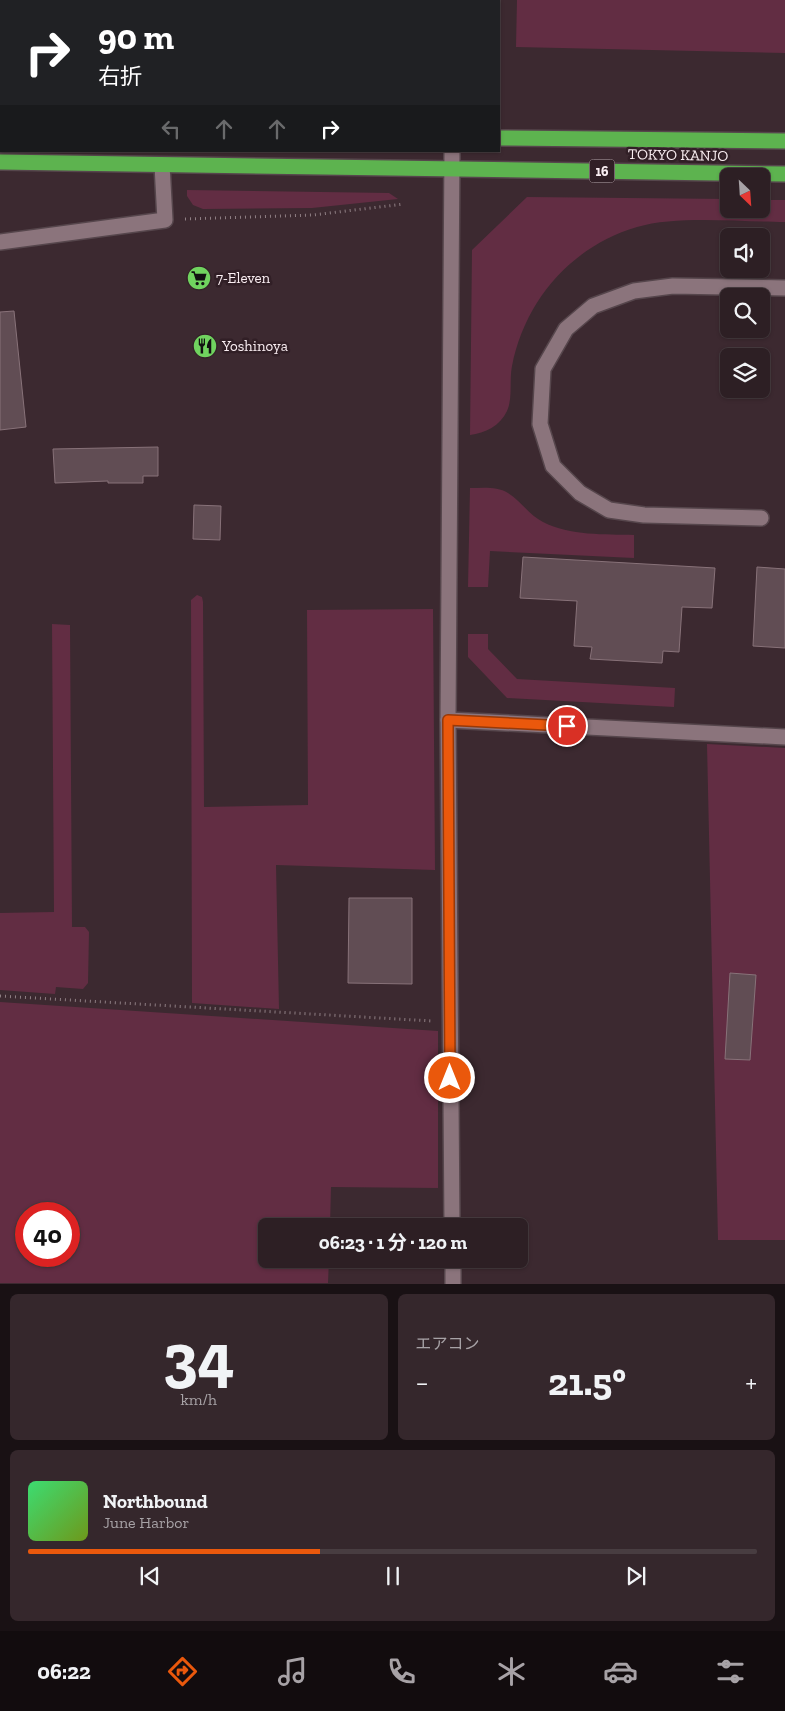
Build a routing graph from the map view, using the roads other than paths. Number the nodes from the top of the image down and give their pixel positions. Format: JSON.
{"nodes":[{"id":1,"x":500,"y":138,"type":"edge"},
{"id":2,"x":785,"y":141,"type":"edge"},
{"id":3,"x":452,"y":152,"type":"edge"},
{"id":4,"x":0,"y":162,"type":"edge"},
{"id":5,"x":162,"y":165,"type":"junction"},
{"id":6,"x":452,"y":170,"type":"junction"},
{"id":7,"x":785,"y":174,"type":"edge"},
{"id":8,"x":0,"y":242,"type":"edge"},
{"id":9,"x":785,"y":288,"type":"edge"},
{"id":10,"x":761,"y":518,"type":"dead end"},
{"id":11,"x":448,"y":720,"type":"junction"},
{"id":12,"x":785,"y":737,"type":"edge"},
{"id":13,"x":452,"y":1218,"type":"edge"},
{"id":14,"x":453,"y":1268,"type":"edge"},
{"id":15,"x":453,"y":1284,"type":"edge"}],
"edges":[{"from":1,"to":2,"type":"highway","name":"TOKYO KANJO","number":"16"},
{"from":3,"to":6,"type":"street"},
{"from":4,"to":5,"type":"highway","name":"TOKYO KANJO","number":"16"},
{"from":5,"to":6,"type":"highway","name":"TOKYO KANJO","number":"16"},
{"from":5,"to":8,"type":"street"},
{"from":6,"to":7,"type":"highway","name":"TOKYO KANJO","number":"16"},
{"from":6,"to":11,"type":"street"},
{"from":9,"to":10,"type":"street"},
{"from":11,"to":12,"type":"street"},
{"from":11,"to":13,"type":"street"},
{"from":14,"to":15,"type":"street"}]}
